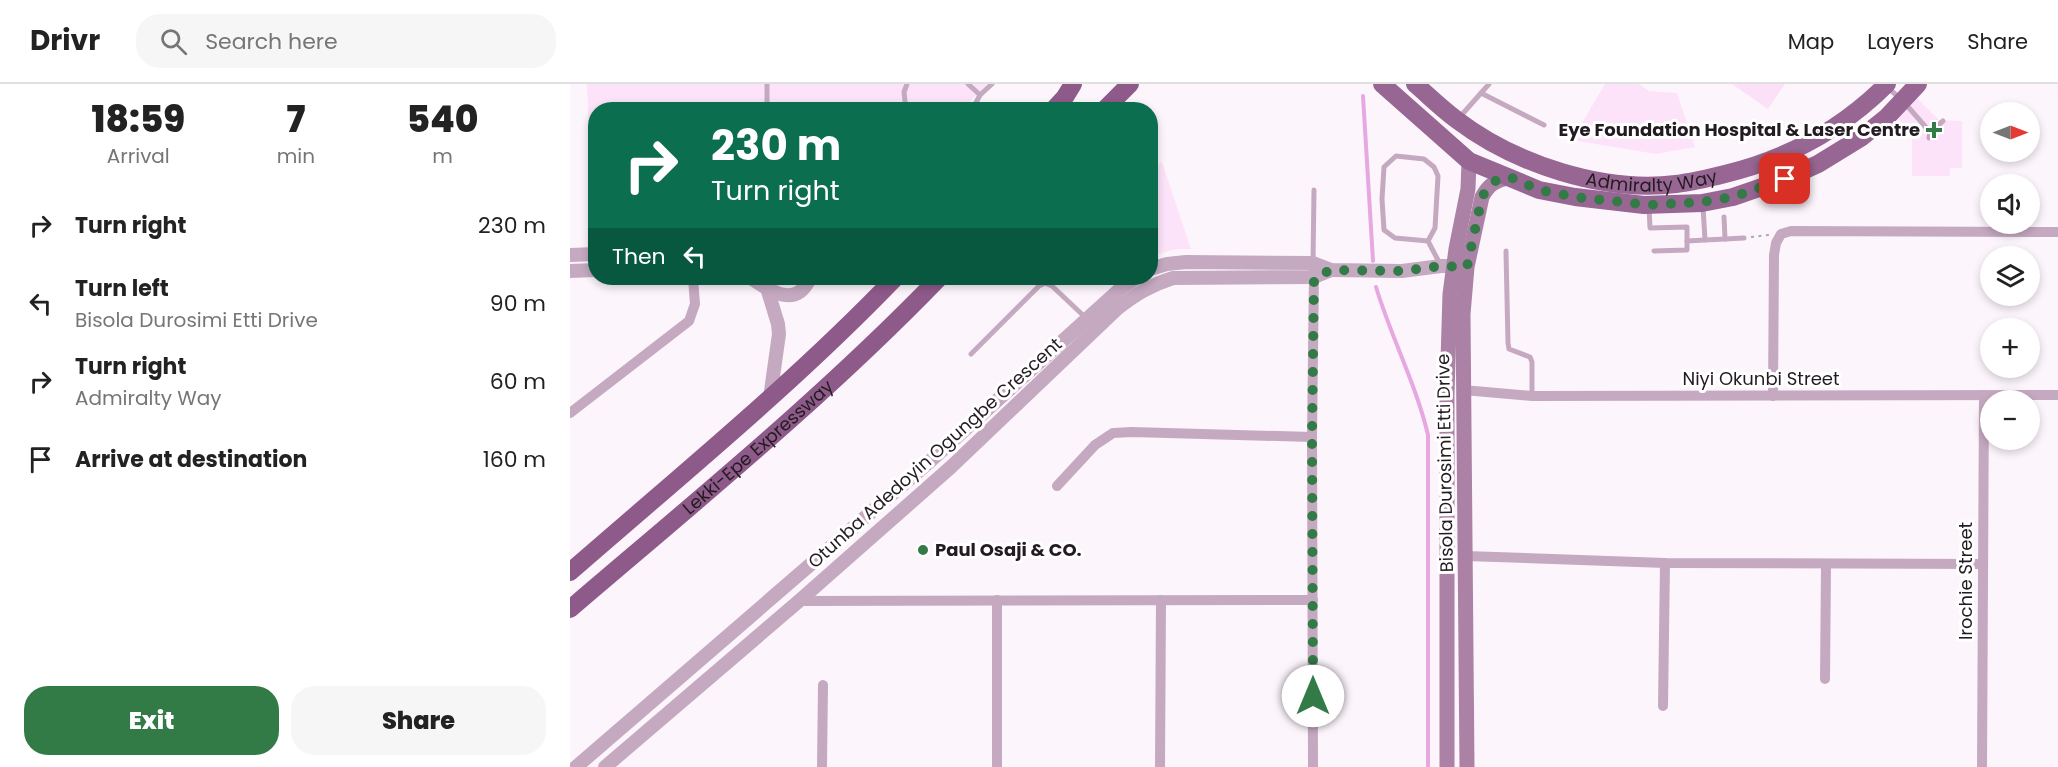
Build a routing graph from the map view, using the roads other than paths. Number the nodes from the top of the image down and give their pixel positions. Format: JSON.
{"nodes":[{"id":1,"x":767,"y":84,"type":"edge"},
{"id":2,"x":907,"y":84,"type":"edge"},
{"id":3,"x":968,"y":84,"type":"edge"},
{"id":4,"x":992,"y":84,"type":"edge"},
{"id":5,"x":1080,"y":84,"type":"edge"},
{"id":6,"x":1115,"y":84,"type":"edge"},
{"id":7,"x":1130,"y":84,"type":"edge"},
{"id":8,"x":1382,"y":84,"type":"edge"},
{"id":9,"x":1415,"y":84,"type":"edge"},
{"id":10,"x":1489,"y":84,"type":"edge"},
{"id":11,"x":1885,"y":84,"type":"edge"},
{"id":12,"x":1918,"y":84,"type":"edge"},
{"id":13,"x":1481,"y":93,"type":"junction"},
{"id":14,"x":980,"y":95,"type":"junction"},
{"id":15,"x":1064,"y":97,"type":"edge"},
{"id":16,"x":1903,"y":101,"type":"junction"},
{"id":17,"x":767,"y":102,"type":"edge"},
{"id":18,"x":905,"y":102,"type":"edge"},
{"id":19,"x":976,"y":102,"type":"edge"},
{"id":20,"x":1100,"y":102,"type":"edge"},
{"id":21,"x":1112,"y":102,"type":"edge"},
{"id":22,"x":1456,"y":120,"type":"junction"},
{"id":23,"x":1943,"y":122,"type":"dead end"},
{"id":24,"x":1544,"y":125,"type":"dead end"},
{"id":25,"x":1469,"y":161,"type":"junction"},
{"id":26,"x":1510,"y":177,"type":"junction"},
{"id":27,"x":1314,"y":190,"type":"dead end"},
{"id":28,"x":1702,"y":202,"type":"junction"},
{"id":29,"x":1649,"y":205,"type":"junction"},
{"id":30,"x":1724,"y":217,"type":"dead end"},
{"id":31,"x":2058,"y":232,"type":"edge"},
{"id":32,"x":1744,"y":238,"type":"road end"},
{"id":33,"x":1725,"y":239,"type":"junction"},
{"id":34,"x":1705,"y":240,"type":"junction"},
{"id":35,"x":1428,"y":241,"type":"junction"},
{"id":36,"x":1686,"y":241,"type":"junction"},
{"id":37,"x":1506,"y":251,"type":"dead end"},
{"id":38,"x":1654,"y":251,"type":"dead end"},
{"id":39,"x":588,"y":254,"type":"edge"},
{"id":40,"x":570,"y":255,"type":"edge"},
{"id":41,"x":1314,"y":263,"type":"junction"},
{"id":42,"x":1454,"y":266,"type":"junction"},
{"id":43,"x":1158,"y":267,"type":"edge"},
{"id":44,"x":588,"y":270,"type":"edge"},
{"id":45,"x":1331,"y":270,"type":"junction"},
{"id":46,"x":570,"y":271,"type":"edge"},
{"id":47,"x":1314,"y":278,"type":"junction"},
{"id":48,"x":1158,"y":283,"type":"edge"},
{"id":49,"x":694,"y":285,"type":"edge"},
{"id":50,"x":762,"y":285,"type":"edge"},
{"id":51,"x":805,"y":285,"type":"edge"},
{"id":52,"x":888,"y":285,"type":"edge"},
{"id":53,"x":932,"y":285,"type":"edge"},
{"id":54,"x":1041,"y":285,"type":"edge"},
{"id":55,"x":1050,"y":285,"type":"edge"},
{"id":56,"x":1126,"y":285,"type":"edge"},
{"id":57,"x":1153,"y":285,"type":"edge"},
{"id":58,"x":767,"y":288,"type":"junction"},
{"id":59,"x":1087,"y":319,"type":"junction"},
{"id":60,"x":971,"y":354,"type":"dead end"},
{"id":61,"x":1463,"y":390,"type":"junction"},
{"id":62,"x":1005,"y":393,"type":"junction"},
{"id":63,"x":1980,"y":395,"type":"edge"},
{"id":64,"x":2040,"y":395,"type":"edge"},
{"id":65,"x":2058,"y":395,"type":"edge"},
{"id":66,"x":1532,"y":396,"type":"junction"},
{"id":67,"x":1773,"y":396,"type":"junction"},
{"id":68,"x":770,"y":398,"type":"junction"},
{"id":69,"x":1016,"y":405,"type":"junction"},
{"id":70,"x":570,"y":413,"type":"edge"},
{"id":71,"x":1312,"y":437,"type":"junction"},
{"id":72,"x":1984,"y":450,"type":"edge"},
{"id":73,"x":1057,"y":486,"type":"dead end"},
{"id":74,"x":1466,"y":556,"type":"junction"},
{"id":75,"x":1665,"y":563,"type":"junction"},
{"id":76,"x":1983,"y":564,"type":"junction"},
{"id":77,"x":1826,"y":565,"type":"junction"},
{"id":78,"x":570,"y":572,"type":"edge"},
{"id":79,"x":997,"y":600,"type":"junction"},
{"id":80,"x":1161,"y":600,"type":"junction"},
{"id":81,"x":1313,"y":600,"type":"junction"},
{"id":82,"x":799,"y":601,"type":"junction"},
{"id":83,"x":570,"y":609,"type":"edge"},
{"id":84,"x":1825,"y":679,"type":"dead end"},
{"id":85,"x":823,"y":685,"type":"dead end"},
{"id":86,"x":1663,"y":706,"type":"dead end"},
{"id":87,"x":627,"y":723,"type":"junction"},
{"id":88,"x":639,"y":738,"type":"junction"},
{"id":89,"x":576,"y":767,"type":"edge"},
{"id":90,"x":605,"y":767,"type":"edge"},
{"id":91,"x":822,"y":767,"type":"edge"},
{"id":92,"x":997,"y":767,"type":"edge"},
{"id":93,"x":1160,"y":767,"type":"edge"},
{"id":94,"x":1313,"y":767,"type":"edge"},
{"id":95,"x":1447,"y":767,"type":"edge"},
{"id":96,"x":1467,"y":767,"type":"edge"},
{"id":97,"x":1982,"y":767,"type":"edge"}],
"edges":[{"from":1,"to":17,"type":"lane"},
{"from":2,"to":18,"type":"lane"},
{"from":3,"to":14,"type":"lane"},
{"from":4,"to":14,"type":"lane"},
{"from":5,"to":15,"type":"highway"},
{"from":6,"to":20,"type":"highway"},
{"from":7,"to":21,"type":"highway"},
{"from":8,"to":25,"type":"main road","name":"Admiralty Way"},
{"from":9,"to":22,"type":"main road","name":"Admiralty Way"},
{"from":10,"to":13,"type":"lane"},
{"from":11,"to":16,"type":"lane"},
{"from":11,"to":22,"type":"main road","name":"Admiralty Way"},
{"from":12,"to":16,"type":"main road","name":"Admiralty Way"},
{"from":13,"to":22,"type":"lane"},
{"from":13,"to":24,"type":"lane"},
{"from":14,"to":19,"type":"lane"},
{"from":16,"to":23,"type":"lane"},
{"from":16,"to":28,"type":"main road","name":"Admiralty Way"},
{"from":25,"to":26,"type":"main road","name":"Admiralty Way"},
{"from":25,"to":42,"type":"main road"},
{"from":26,"to":29,"type":"main road","name":"Admiralty Way"},
{"from":26,"to":42,"type":"main road","name":"Bisola Durosimi Etti Drive"},
{"from":27,"to":41,"type":"lane"},
{"from":28,"to":29,"type":"main road","name":"Admiralty Way"},
{"from":28,"to":34,"type":"lane"},
{"from":29,"to":36,"type":"lane"},
{"from":30,"to":33,"type":"lane"},
{"from":31,"to":67,"type":"street"},
{"from":32,"to":33,"type":"lane"},
{"from":33,"to":34,"type":"lane"},
{"from":34,"to":36,"type":"lane"},
{"from":35,"to":35,"type":"lane"},
{"from":35,"to":42,"type":"lane"},
{"from":36,"to":38,"type":"lane"},
{"from":37,"to":66,"type":"lane"},
{"from":39,"to":40,"type":"street"},
{"from":41,"to":43,"type":"street","name":"Otunba Adedoyin Ogungbe Crescent"},
{"from":41,"to":45,"type":"street","name":"Otunba Adedoyin Ogungbe Crescent"},
{"from":41,"to":47,"type":"street"},
{"from":42,"to":45,"type":"street","name":"Otunba Adedoyin Ogungbe Crescent"},
{"from":42,"to":61,"type":"main road","name":"Bisola Durosimi Etti Drive"},
{"from":42,"to":95,"type":"main road"},
{"from":44,"to":46,"type":"street"},
{"from":45,"to":47,"type":"street","name":"Otunba Adedoyin Ogungbe Crescent"},
{"from":47,"to":48,"type":"street","name":"Otunba Adedoyin Ogungbe Crescent"},
{"from":47,"to":71,"type":"street"},
{"from":49,"to":70,"type":"street"},
{"from":50,"to":58,"type":"street"},
{"from":51,"to":58,"type":"street"},
{"from":52,"to":68,"type":"highway","name":"Lekki-Epe Expressway"},
{"from":53,"to":83,"type":"highway","name":"Lekki-Epe Expressway"},
{"from":54,"to":60,"type":"lane"},
{"from":55,"to":59,"type":"lane"},
{"from":56,"to":59,"type":"street","name":"Otunba Adedoyin Ogungbe Crescent"},
{"from":57,"to":69,"type":"street","name":"Otunba Adedoyin Ogungbe Crescent"},
{"from":58,"to":68,"type":"street"},
{"from":59,"to":62,"type":"street","name":"Otunba Adedoyin Ogungbe Crescent"},
{"from":61,"to":66,"type":"street","name":"Niyi Okunbi Street"},
{"from":61,"to":74,"type":"main road","name":"Bisola Durosimi Etti Drive"},
{"from":62,"to":69,"type":"street"},
{"from":62,"to":87,"type":"street","name":"Otunba Adedoyin Ogungbe Crescent"},
{"from":63,"to":67,"type":"street","name":"Niyi Okunbi Street"},
{"from":64,"to":65,"type":"street","name":"Niyi Okunbi Street"},
{"from":66,"to":67,"type":"street","name":"Niyi Okunbi Street"},
{"from":68,"to":78,"type":"highway","name":"Lekki-Epe Expressway"},
{"from":69,"to":82,"type":"street","name":"Otunba Adedoyin Ogungbe Crescent"},
{"from":71,"to":73,"type":"street"},
{"from":71,"to":81,"type":"street"},
{"from":72,"to":76,"type":"street","name":"Irochie Street"},
{"from":74,"to":75,"type":"street"},
{"from":74,"to":96,"type":"main road","name":"Bisola Durosimi Etti Drive"},
{"from":75,"to":77,"type":"street"},
{"from":75,"to":86,"type":"street"},
{"from":76,"to":77,"type":"street"},
{"from":76,"to":97,"type":"street","name":"Irochie Street"},
{"from":77,"to":84,"type":"street"},
{"from":79,"to":80,"type":"street"},
{"from":79,"to":82,"type":"street"},
{"from":79,"to":92,"type":"street"},
{"from":80,"to":81,"type":"street"},
{"from":80,"to":93,"type":"street"},
{"from":81,"to":94,"type":"street"},
{"from":82,"to":88,"type":"street","name":"Otunba Adedoyin Ogungbe Crescent"},
{"from":85,"to":91,"type":"street"},
{"from":87,"to":88,"type":"street"},
{"from":87,"to":89,"type":"street","name":"Otunba Adedoyin Ogungbe Crescent"},
{"from":88,"to":90,"type":"street","name":"Otunba Adedoyin Ogungbe Crescent"}]}
